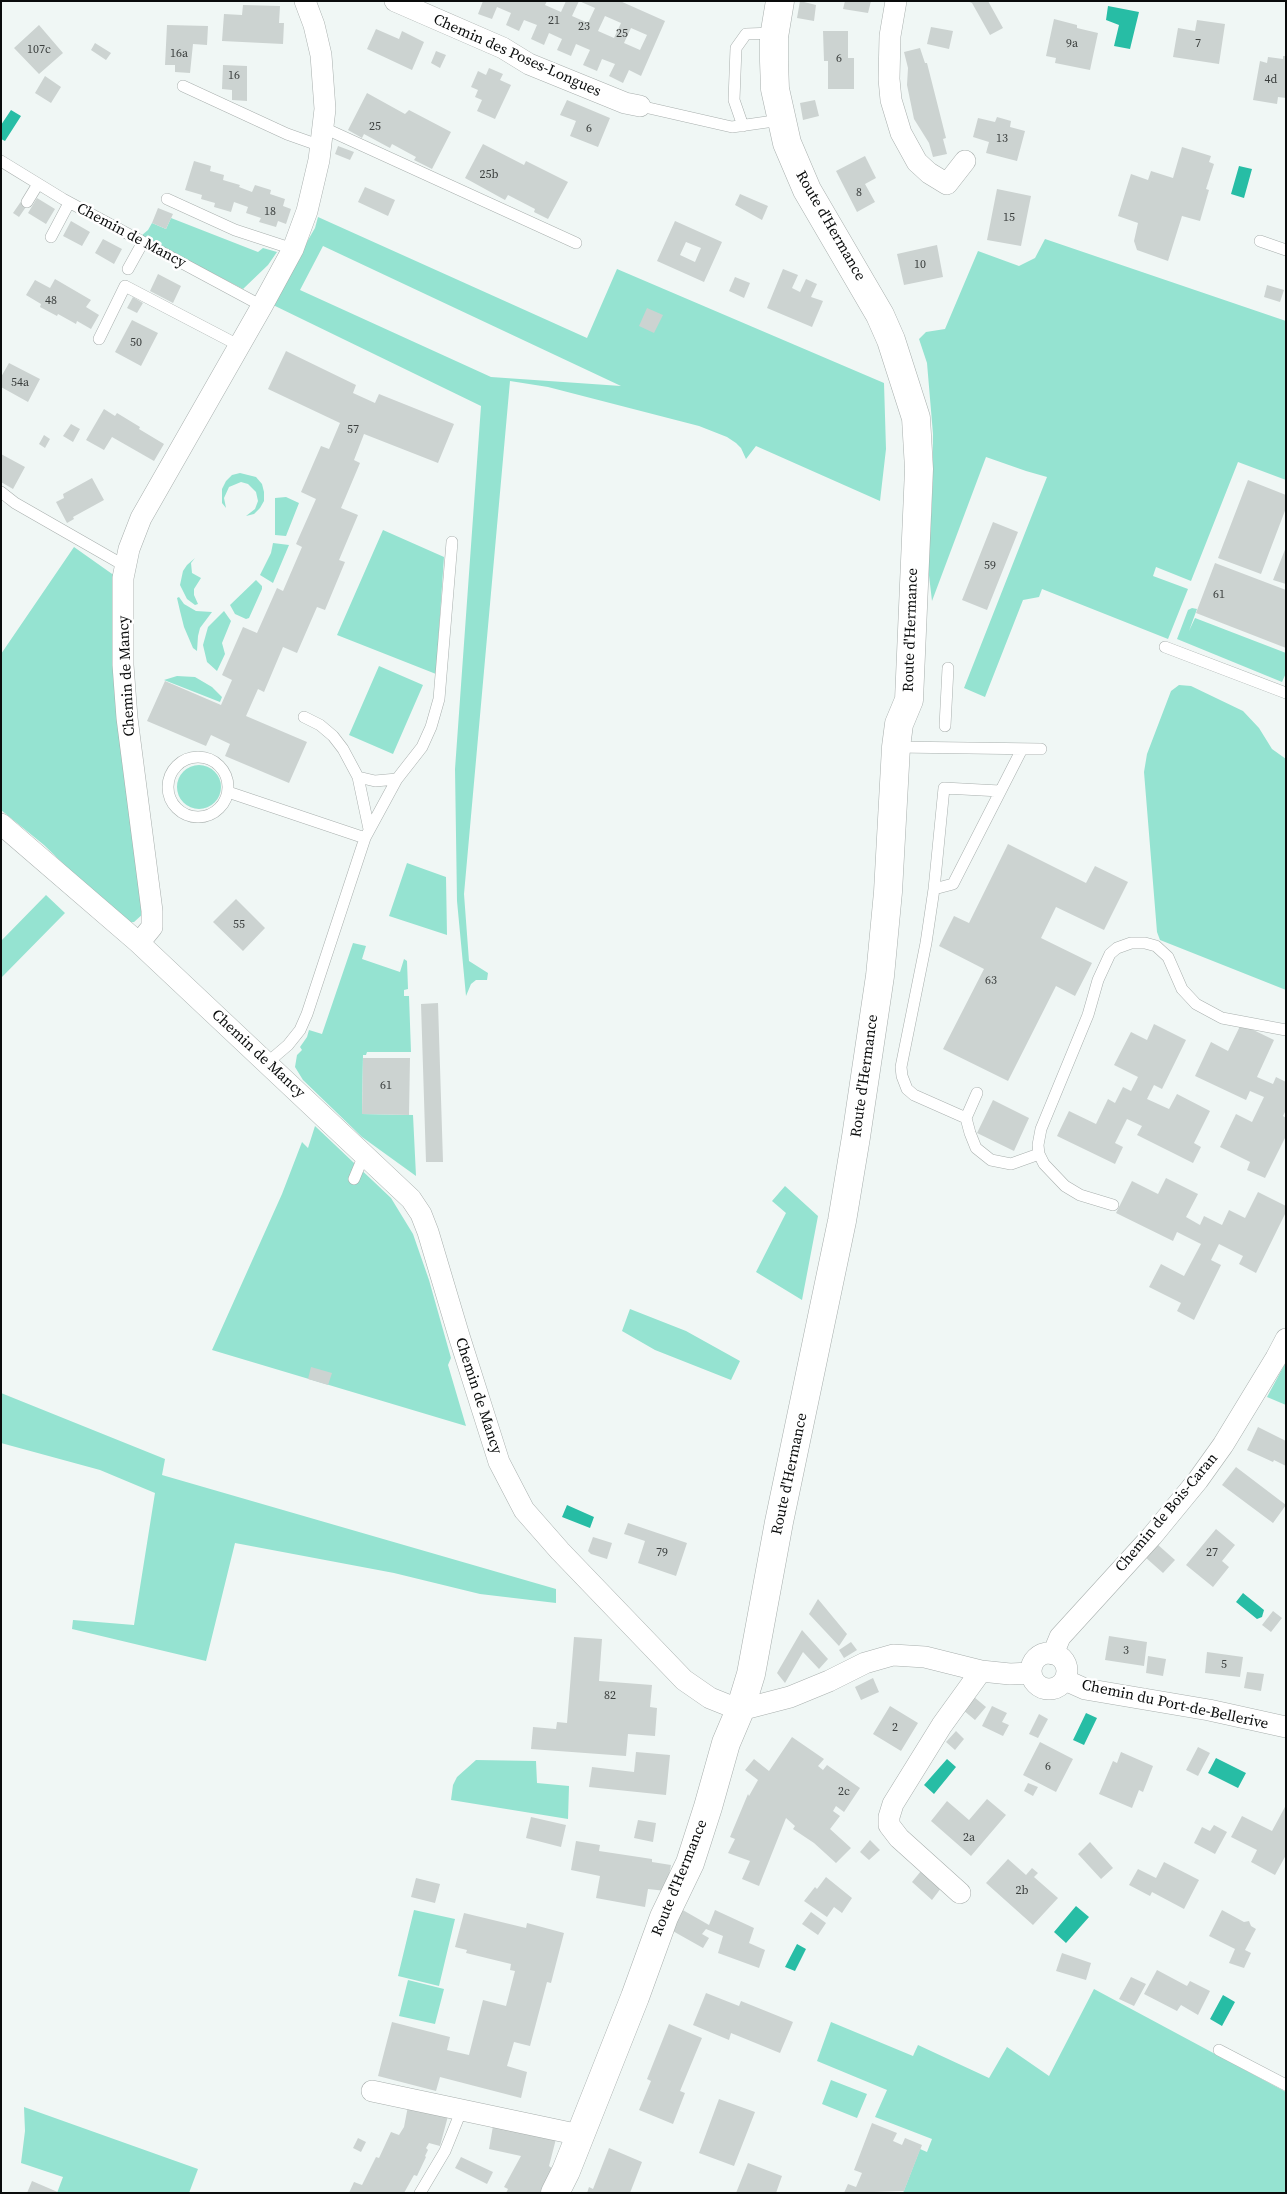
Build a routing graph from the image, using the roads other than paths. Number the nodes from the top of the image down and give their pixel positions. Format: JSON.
{"nodes":[{"id":1,"x":305,"y":1,"type":"edge"},
{"id":2,"x":395,"y":1,"type":"edge"},
{"id":3,"x":780,"y":1,"type":"edge"},
{"id":4,"x":896,"y":1,"type":"edge"},
{"id":5,"x":775,"y":32,"type":"junction"},
{"id":6,"x":183,"y":86,"type":"dead end"},
{"id":7,"x":640,"y":106,"type":"joint"},
{"id":8,"x":780,"y":120,"type":"junction"},
{"id":9,"x":743,"y":126,"type":"junction"},
{"id":10,"x":322,"y":137,"type":"junction"},
{"id":11,"x":965,"y":161,"type":"dead end"},
{"id":12,"x":1,"y":162,"type":"edge"},
{"id":13,"x":38,"y":184,"type":"junction"},
{"id":14,"x":167,"y":199,"type":"dead end"},
{"id":15,"x":27,"y":202,"type":"dead end"},
{"id":16,"x":69,"y":203,"type":"junction"},
{"id":17,"x":51,"y":237,"type":"dead end"},
{"id":18,"x":1260,"y":241,"type":"dead end"},
{"id":19,"x":142,"y":242,"type":"junction"},
{"id":20,"x":576,"y":243,"type":"dead end"},
{"id":21,"x":293,"y":249,"type":"junction"},
{"id":22,"x":1286,"y":250,"type":"edge"},
{"id":23,"x":128,"y":269,"type":"dead end"},
{"id":24,"x":262,"y":306,"type":"junction"},
{"id":25,"x":98,"y":339,"type":"dead end"},
{"id":26,"x":240,"y":346,"type":"junction"},
{"id":27,"x":1,"y":492,"type":"edge"},
{"id":28,"x":452,"y":542,"type":"dead end"},
{"id":29,"x":125,"y":566,"type":"junction"},
{"id":30,"x":1166,"y":647,"type":"dead end"},
{"id":31,"x":948,"y":668,"type":"dead end"},
{"id":32,"x":1286,"y":693,"type":"edge"},
{"id":33,"x":304,"y":717,"type":"dead end"},
{"id":34,"x":945,"y":726,"type":"dead end"},
{"id":35,"x":897,"y":736,"type":"junction"},
{"id":36,"x":1022,"y":749,"type":"junction"},
{"id":37,"x":1041,"y":749,"type":"dead end"},
{"id":38,"x":358,"y":777,"type":"junction"},
{"id":39,"x":397,"y":779,"type":"junction"},
{"id":40,"x":228,"y":792,"type":"junction"},
{"id":41,"x":1000,"y":792,"type":"junction"},
{"id":42,"x":1,"y":824,"type":"edge"},
{"id":43,"x":367,"y":833,"type":"junction"},
{"id":44,"x":934,"y":889,"type":"junction"},
{"id":45,"x":139,"y":943,"type":"junction"},
{"id":46,"x":1286,"y":1030,"type":"edge"},
{"id":47,"x":268,"y":1063,"type":"junction"},
{"id":48,"x":978,"y":1093,"type":"dead end"},
{"id":49,"x":966,"y":1118,"type":"junction"},
{"id":50,"x":1039,"y":1154,"type":"junction"},
{"id":51,"x":364,"y":1155,"type":"junction"},
{"id":52,"x":354,"y":1179,"type":"dead end"},
{"id":53,"x":1113,"y":1205,"type":"dead end"},
{"id":54,"x":1286,"y":1339,"type":"edge"},
{"id":55,"x":1052,"y":1654,"type":"junction"},
{"id":56,"x":981,"y":1671,"type":"junction"},
{"id":57,"x":1031,"y":1673,"type":"junction"},
{"id":58,"x":1065,"y":1680,"type":"junction"},
{"id":59,"x":740,"y":1710,"type":"junction"},
{"id":60,"x":1286,"y":1727,"type":"edge"},
{"id":61,"x":960,"y":1893,"type":"dead end"},
{"id":62,"x":1219,"y":2050,"type":"dead end"},
{"id":63,"x":1286,"y":2085,"type":"edge"},
{"id":64,"x":372,"y":2091,"type":"dead end"},
{"id":65,"x":462,"y":2109,"type":"junction"},
{"id":66,"x":580,"y":2135,"type":"junction"},
{"id":67,"x":420,"y":2193,"type":"edge"},
{"id":68,"x":555,"y":2193,"type":"edge"}],
"edges":[{"from":1,"to":10,"type":"street","name":"Chemin de Mancy"},
{"from":2,"to":7,"type":"street","name":"Chemin des Poses-Longues"},
{"from":3,"to":5,"type":"main road","name":"Route d'Hermance"},
{"from":4,"to":11,"type":"street"},
{"from":5,"to":8,"type":"main road","name":"Route d'Hermance"},
{"from":5,"to":9,"type":"lane"},
{"from":6,"to":10,"type":"lane"},
{"from":7,"to":9,"type":"lane"},
{"from":8,"to":9,"type":"lane"},
{"from":8,"to":35,"type":"main road","name":"Route d'Hermance"},
{"from":10,"to":20,"type":"lane"},
{"from":10,"to":21,"type":"street","name":"Chemin de Mancy"},
{"from":12,"to":13,"type":"lane","name":"Chemin de Mancy"},
{"from":13,"to":15,"type":"lane"},
{"from":13,"to":16,"type":"lane","name":"Chemin de Mancy"},
{"from":14,"to":21,"type":"lane"},
{"from":16,"to":17,"type":"lane"},
{"from":16,"to":19,"type":"lane","name":"Chemin de Mancy"},
{"from":18,"to":22,"type":"lane"},
{"from":19,"to":23,"type":"lane"},
{"from":19,"to":24,"type":"lane","name":"Chemin de Mancy"},
{"from":21,"to":24,"type":"street","name":"Chemin de Mancy"},
{"from":24,"to":26,"type":"street","name":"Chemin de Mancy"},
{"from":25,"to":26,"type":"lane"},
{"from":26,"to":29,"type":"street","name":"Chemin de Mancy"},
{"from":27,"to":29,"type":"lane"},
{"from":28,"to":39,"type":"lane"},
{"from":29,"to":45,"type":"street","name":"Chemin de Mancy"},
{"from":30,"to":32,"type":"lane"},
{"from":31,"to":34,"type":"lane"},
{"from":33,"to":38,"type":"lane"},
{"from":35,"to":36,"type":"lane"},
{"from":35,"to":59,"type":"main road","name":"Route d'Hermance"},
{"from":36,"to":37,"type":"lane"},
{"from":36,"to":41,"type":"lane"},
{"from":38,"to":39,"type":"lane"},
{"from":38,"to":43,"type":"lane"},
{"from":39,"to":43,"type":"lane"},
{"from":40,"to":40,"type":"lane"},
{"from":40,"to":43,"type":"lane"},
{"from":41,"to":44,"type":"lane"},
{"from":41,"to":44,"type":"lane"},
{"from":42,"to":45,"type":"street"},
{"from":43,"to":47,"type":"lane"},
{"from":44,"to":49,"type":"lane"},
{"from":45,"to":47,"type":"street","name":"Chemin de Mancy"},
{"from":46,"to":50,"type":"lane"},
{"from":47,"to":51,"type":"street","name":"Chemin de Mancy"},
{"from":48,"to":49,"type":"lane"},
{"from":49,"to":50,"type":"lane"},
{"from":50,"to":53,"type":"lane"},
{"from":51,"to":52,"type":"lane"},
{"from":51,"to":59,"type":"street","name":"Chemin de Mancy"},
{"from":54,"to":55,"type":"street","name":"Chemin de Bois-Caran"},
{"from":55,"to":57,"type":"street"},
{"from":55,"to":58,"type":"street"},
{"from":56,"to":57,"type":"street"},
{"from":56,"to":59,"type":"street"},
{"from":56,"to":61,"type":"street"},
{"from":57,"to":58,"type":"street"},
{"from":58,"to":60,"type":"street","name":"Chemin du Port-de-Bellerive"},
{"from":59,"to":66,"type":"main road","name":"Route d'Hermance"},
{"from":62,"to":63,"type":"lane"},
{"from":64,"to":65,"type":"street"},
{"from":65,"to":66,"type":"street"},
{"from":65,"to":67,"type":"lane"},
{"from":66,"to":68,"type":"main road","name":"Route d'Hermance"}]}
